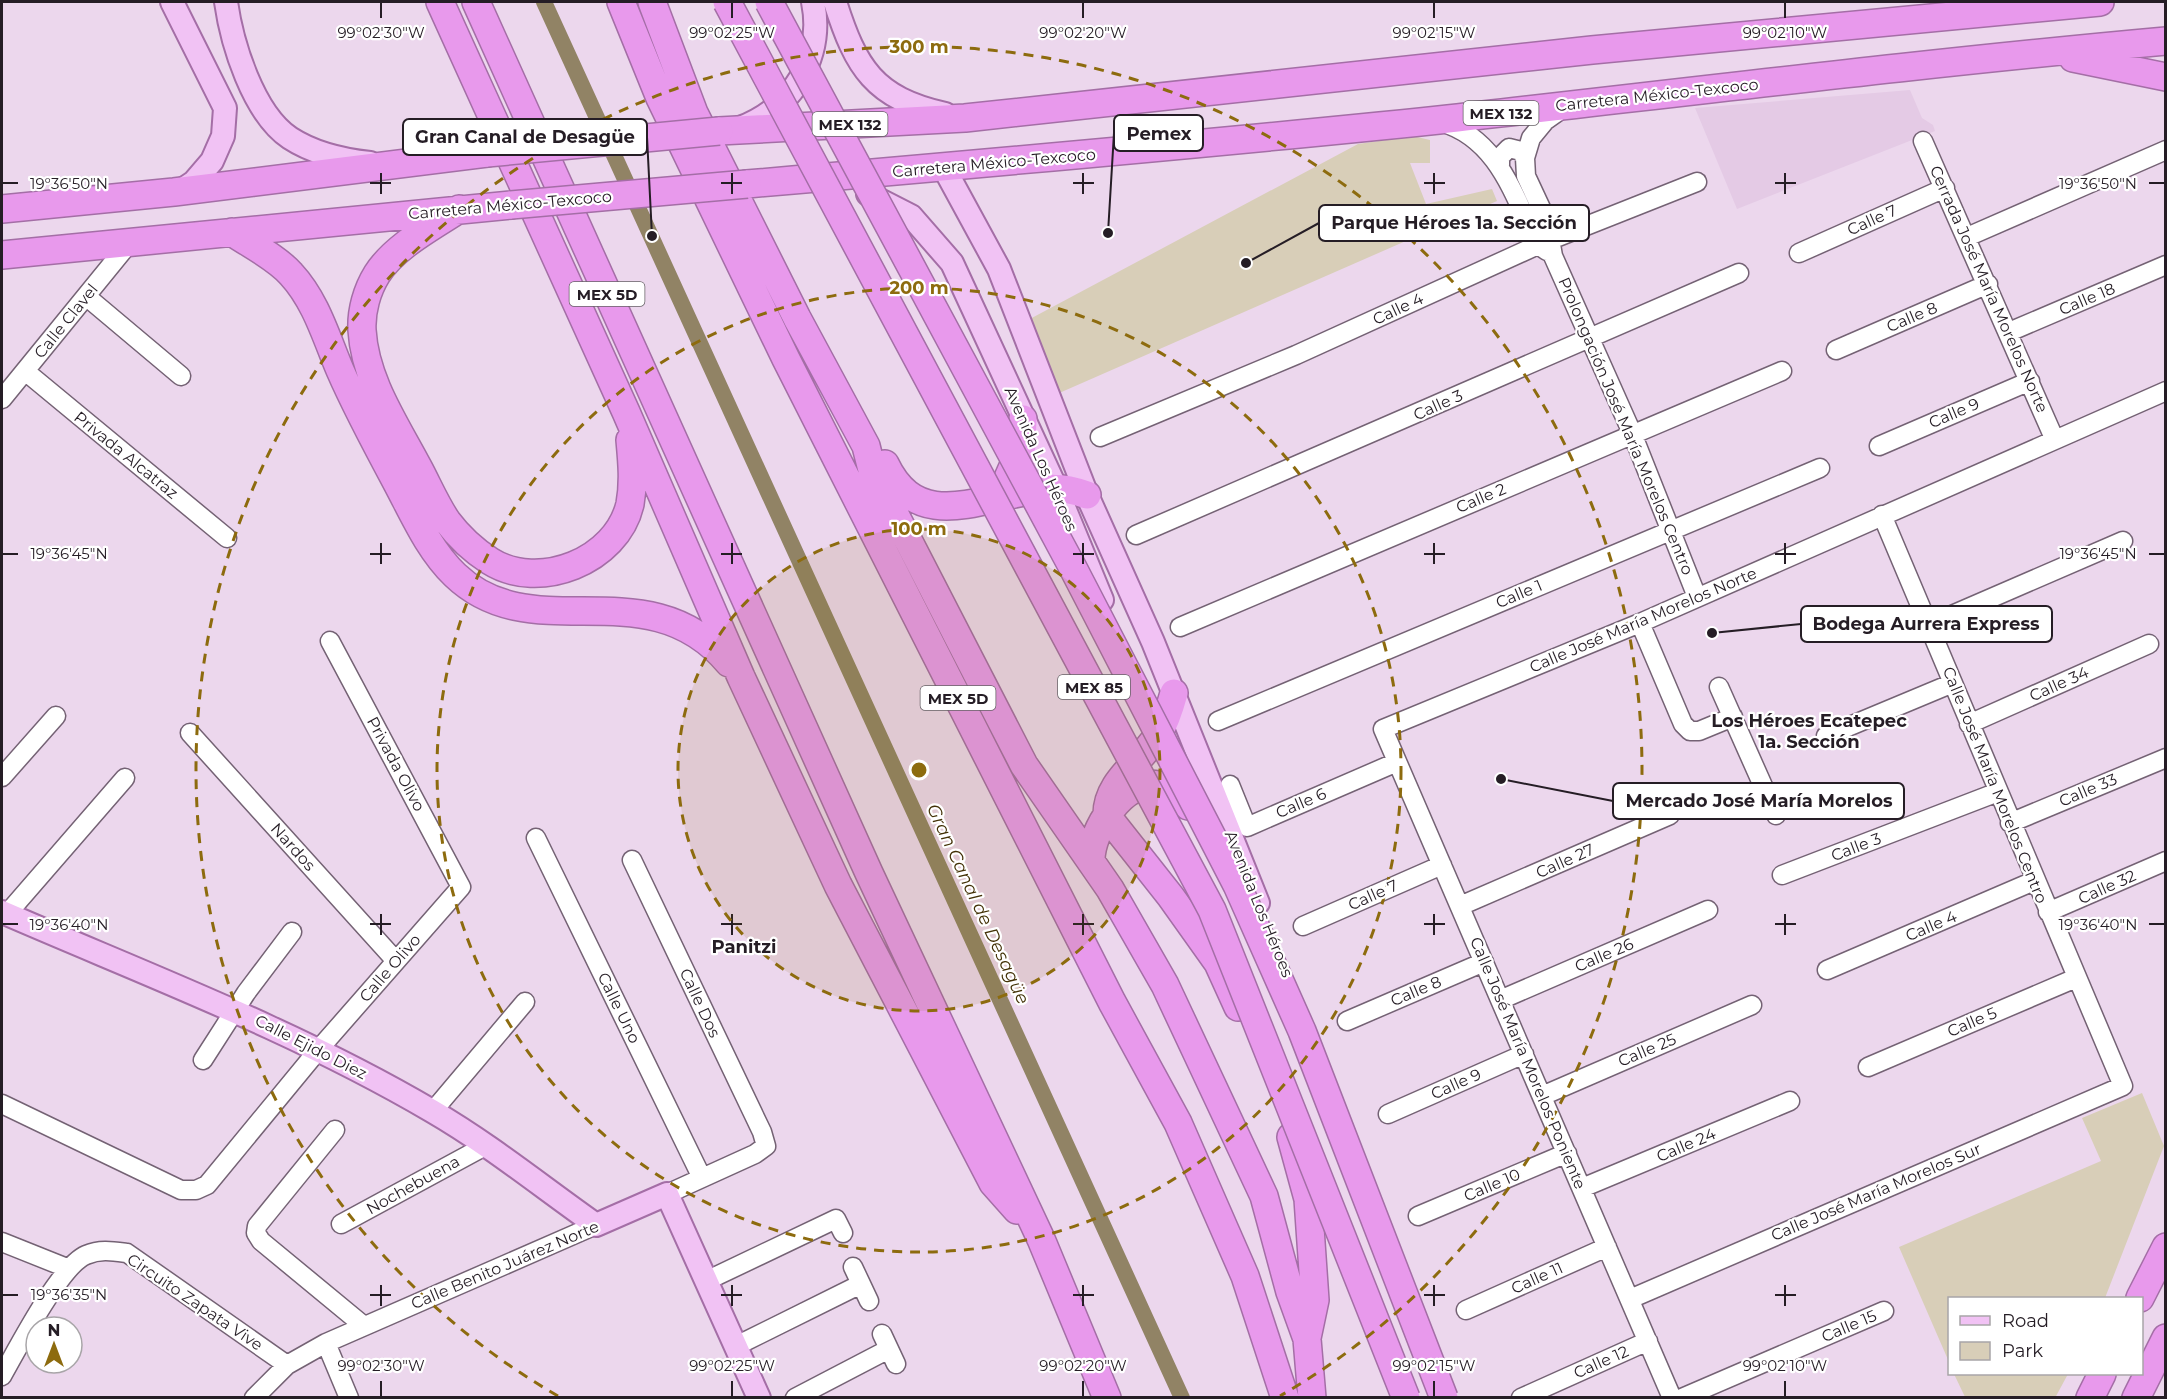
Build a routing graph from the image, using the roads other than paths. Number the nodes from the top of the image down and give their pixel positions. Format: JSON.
{"nodes":[{"id":1,"x":172,"y":2,"type":"edge"},
{"id":2,"x":226,"y":2,"type":"edge"},
{"id":3,"x":440,"y":2,"type":"edge"},
{"id":4,"x":476,"y":2,"type":"edge"},
{"id":5,"x":621,"y":2,"type":"edge"},
{"id":6,"x":652,"y":2,"type":"edge"},
{"id":7,"x":727,"y":2,"type":"edge"},
{"id":8,"x":769,"y":2,"type":"edge"},
{"id":9,"x":813,"y":2,"type":"edge"},
{"id":10,"x":835,"y":2,"type":"edge"},
{"id":11,"x":1992,"y":2,"type":"edge"},
{"id":12,"x":2100,"y":2,"type":"edge"},
{"id":13,"x":1950,"y":17,"type":"junction"},
{"id":14,"x":2166,"y":41,"type":"edge"},
{"id":15,"x":2040,"y":52,"type":"junction"},
{"id":16,"x":2166,"y":77,"type":"edge"},
{"id":17,"x":1570,"y":105,"type":"junction"},
{"id":18,"x":964,"y":118,"type":"junction"},
{"id":19,"x":1434,"y":120,"type":"junction"},
{"id":20,"x":727,"y":131,"type":"junction"},
{"id":21,"x":1923,"y":141,"type":"dead end"},
{"id":22,"x":2166,"y":150,"type":"edge"},
{"id":23,"x":1525,"y":158,"type":"junction"},
{"id":24,"x":377,"y":164,"type":"junction"},
{"id":25,"x":1500,"y":165,"type":"junction"},
{"id":26,"x":944,"y":168,"type":"junction"},
{"id":27,"x":836,"y":176,"type":"junction"},
{"id":28,"x":1697,"y":182,"type":"dead end"},
{"id":29,"x":1945,"y":188,"type":"junction"},
{"id":30,"x":183,"y":190,"type":"junction"},
{"id":31,"x":2,"y":209,"type":"edge"},
{"id":32,"x":459,"y":209,"type":"junction"},
{"id":33,"x":232,"y":232,"type":"junction"},
{"id":34,"x":1967,"y":237,"type":"junction"},
{"id":35,"x":130,"y":242,"type":"junction"},
{"id":36,"x":1548,"y":246,"type":"junction"},
{"id":37,"x":1799,"y":253,"type":"dead end"},
{"id":38,"x":2,"y":255,"type":"edge"},
{"id":39,"x":2166,"y":265,"type":"edge"},
{"id":40,"x":1739,"y":273,"type":"dead end"},
{"id":41,"x":1988,"y":284,"type":"junction"},
{"id":42,"x":87,"y":297,"type":"junction"},
{"id":43,"x":2009,"y":332,"type":"junction"},
{"id":44,"x":1590,"y":337,"type":"junction"},
{"id":45,"x":1836,"y":350,"type":"dead end"},
{"id":46,"x":25,"y":371,"type":"junction"},
{"id":47,"x":1782,"y":371,"type":"dead end"},
{"id":48,"x":182,"y":376,"type":"dead end"},
{"id":49,"x":2030,"y":381,"type":"junction"},
{"id":50,"x":2166,"y":391,"type":"edge"},
{"id":51,"x":2,"y":399,"type":"edge"},
{"id":52,"x":626,"y":412,"type":"junction"},
{"id":53,"x":1023,"y":419,"type":"junction"},
{"id":54,"x":1632,"y":433,"type":"junction"},
{"id":55,"x":1100,"y":437,"type":"dead end"},
{"id":56,"x":2054,"y":438,"type":"junction"},
{"id":57,"x":866,"y":446,"type":"junction"},
{"id":58,"x":1879,"y":446,"type":"dead end"},
{"id":59,"x":1820,"y":468,"type":"dead end"},
{"id":60,"x":1056,"y":488,"type":"junction"},
{"id":61,"x":1087,"y":495,"type":"junction"},
{"id":62,"x":981,"y":503,"type":"junction"},
{"id":63,"x":1882,"y":515,"type":"junction"},
{"id":64,"x":1671,"y":529,"type":"junction"},
{"id":65,"x":1136,"y":536,"type":"dead end"},
{"id":66,"x":227,"y":538,"type":"dead end"},
{"id":67,"x":2123,"y":541,"type":"dead end"},
{"id":68,"x":1697,"y":597,"type":"junction"},
{"id":69,"x":1640,"y":623,"type":"junction"},
{"id":70,"x":1929,"y":625,"type":"junction"},
{"id":71,"x":1180,"y":627,"type":"dead end"},
{"id":72,"x":330,"y":641,"type":"dead end"},
{"id":73,"x":2149,"y":644,"type":"dead end"},
{"id":74,"x":741,"y":677,"type":"junction"},
{"id":75,"x":1953,"y":682,"type":"junction"},
{"id":76,"x":1719,"y":687,"type":"dead end"},
{"id":77,"x":1174,"y":693,"type":"junction"},
{"id":78,"x":56,"y":716,"type":"dead end"},
{"id":79,"x":1733,"y":717,"type":"junction"},
{"id":80,"x":1218,"y":721,"type":"dead end"},
{"id":81,"x":1969,"y":724,"type":"junction"},
{"id":82,"x":1383,"y":729,"type":"joint"},
{"id":83,"x":190,"y":733,"type":"dead end"},
{"id":84,"x":1157,"y":735,"type":"junction"},
{"id":85,"x":1826,"y":736,"type":"dead end"},
{"id":86,"x":2166,"y":758,"type":"edge"},
{"id":87,"x":1397,"y":762,"type":"junction"},
{"id":88,"x":2,"y":777,"type":"edge"},
{"id":89,"x":125,"y":778,"type":"dead end"},
{"id":90,"x":1230,"y":785,"type":"dead end"},
{"id":91,"x":1998,"y":792,"type":"junction"},
{"id":92,"x":1188,"y":806,"type":"junction"},
{"id":93,"x":1670,"y":815,"type":"dead end"},
{"id":94,"x":1776,"y":815,"type":"dead end"},
{"id":95,"x":1107,"y":816,"type":"junction"},
{"id":96,"x":2010,"y":823,"type":"junction"},
{"id":97,"x":536,"y":838,"type":"dead end"},
{"id":98,"x":1092,"y":851,"type":"junction"},
{"id":99,"x":1132,"y":852,"type":"junction"},
{"id":100,"x":632,"y":860,"type":"dead end"},
{"id":101,"x":2166,"y":861,"type":"edge"},
{"id":102,"x":1442,"y":865,"type":"junction"},
{"id":103,"x":1782,"y":875,"type":"dead end"},
{"id":104,"x":2034,"y":881,"type":"junction"},
{"id":105,"x":461,"y":887,"type":"joint"},
{"id":106,"x":1460,"y":906,"type":"junction"},
{"id":107,"x":1708,"y":910,"type":"dead end"},
{"id":108,"x":2048,"y":912,"type":"junction"},
{"id":109,"x":4,"y":913,"type":"edge"},
{"id":110,"x":1303,"y":926,"type":"dead end"},
{"id":111,"x":292,"y":932,"type":"dead end"},
{"id":112,"x":396,"y":961,"type":"junction"},
{"id":113,"x":1484,"y":962,"type":"junction"},
{"id":114,"x":1827,"y":970,"type":"dead end"},
{"id":115,"x":2076,"y":978,"type":"junction"},
{"id":116,"x":1500,"y":1000,"type":"junction"},
{"id":117,"x":525,"y":1002,"type":"dead end"},
{"id":118,"x":1752,"y":1005,"type":"dead end"},
{"id":119,"x":236,"y":1010,"type":"junction"},
{"id":120,"x":1347,"y":1021,"type":"dead end"},
{"id":121,"x":1319,"y":1045,"type":"junction"},
{"id":122,"x":318,"y":1049,"type":"junction"},
{"id":123,"x":1524,"y":1054,"type":"junction"},
{"id":124,"x":203,"y":1060,"type":"dead end"},
{"id":125,"x":1868,"y":1067,"type":"dead end"},
{"id":126,"x":2123,"y":1086,"type":"joint"},
{"id":127,"x":1542,"y":1096,"type":"junction"},
{"id":128,"x":1790,"y":1101,"type":"dead end"},
{"id":129,"x":2,"y":1104,"type":"edge"},
{"id":130,"x":433,"y":1111,"type":"junction"},
{"id":131,"x":1388,"y":1114,"type":"dead end"},
{"id":132,"x":335,"y":1131,"type":"dead end"},
{"id":133,"x":485,"y":1146,"type":"junction"},
{"id":134,"x":766,"y":1146,"type":"joint"},
{"id":135,"x":1566,"y":1153,"type":"junction"},
{"id":136,"x":702,"y":1178,"type":"junction"},
{"id":137,"x":1582,"y":1188,"type":"junction"},
{"id":138,"x":667,"y":1194,"type":"junction"},
{"id":139,"x":1418,"y":1216,"type":"dead end"},
{"id":140,"x":341,"y":1224,"type":"dead end"},
{"id":141,"x":596,"y":1225,"type":"junction"},
{"id":142,"x":843,"y":1233,"type":"dead end"},
{"id":143,"x":1041,"y":1239,"type":"junction"},
{"id":144,"x":2,"y":1242,"type":"edge"},
{"id":145,"x":1607,"y":1246,"type":"junction"},
{"id":146,"x":2166,"y":1247,"type":"edge"},
{"id":147,"x":852,"y":1267,"type":"dead end"},
{"id":148,"x":68,"y":1268,"type":"junction"},
{"id":149,"x":706,"y":1281,"type":"junction"},
{"id":150,"x":861,"y":1284,"type":"junction"},
{"id":151,"x":2141,"y":1297,"type":"edge"},
{"id":152,"x":1630,"y":1299,"type":"junction"},
{"id":153,"x":869,"y":1301,"type":"dead end"},
{"id":154,"x":1466,"y":1310,"type":"dead end"},
{"id":155,"x":1884,"y":1311,"type":"dead end"},
{"id":156,"x":364,"y":1326,"type":"junction"},
{"id":157,"x":2166,"y":1338,"type":"edge"},
{"id":158,"x":1307,"y":1339,"type":"junction"},
{"id":159,"x":1648,"y":1341,"type":"junction"},
{"id":160,"x":326,"y":1343,"type":"junction"},
{"id":161,"x":736,"y":1346,"type":"junction"},
{"id":162,"x":889,"y":1349,"type":"dead end"},
{"id":163,"x":287,"y":1365,"type":"junction"},
{"id":164,"x":2102,"y":1375,"type":"edge"},
{"id":165,"x":2,"y":1376,"type":"edge"},
{"id":166,"x":2166,"y":1379,"type":"edge"},
{"id":167,"x":254,"y":1398,"type":"edge"},
{"id":168,"x":349,"y":1398,"type":"edge"},
{"id":169,"x":759,"y":1398,"type":"edge"},
{"id":170,"x":795,"y":1398,"type":"edge"},
{"id":171,"x":1107,"y":1398,"type":"edge"},
{"id":172,"x":1285,"y":1398,"type":"edge"},
{"id":173,"x":1312,"y":1398,"type":"edge"},
{"id":174,"x":1406,"y":1398,"type":"edge"},
{"id":175,"x":1444,"y":1398,"type":"edge"},
{"id":176,"x":1457,"y":1398,"type":"edge"},
{"id":177,"x":1521,"y":1398,"type":"edge"},
{"id":178,"x":1672,"y":1398,"type":"edge"},
{"id":179,"x":1682,"y":1398,"type":"edge"},
{"id":180,"x":2090,"y":1398,"type":"edge"},
{"id":181,"x":2136,"y":1398,"type":"edge"},
{"id":182,"x":2141,"y":1398,"type":"edge"}],
"edges":[{"from":1,"to":30,"type":"main road"},
{"from":2,"to":24,"type":"main road"},
{"from":3,"to":52,"type":"highway"},
{"from":4,"to":143,"type":"highway","number":"MEX 5D"},
{"from":5,"to":172,"type":"highway","number":"MEX 5D"},
{"from":6,"to":57,"type":"highway"},
{"from":7,"to":174,"type":"highway","number":"MEX 85","bridge":true},
{"from":8,"to":175,"type":"highway","number":"MEX 85","bridge":true},
{"from":9,"to":20,"type":"main road"},
{"from":10,"to":18,"type":"main road"},
{"from":11,"to":13,"type":"highway"},
{"from":12,"to":13,"type":"highway","number":"MEX 132"},
{"from":13,"to":18,"type":"highway","number":"MEX 132"},
{"from":14,"to":15,"type":"highway","name":"Carretera México-Texcoco","number":"MEX 132"},
{"from":15,"to":16,"type":"highway"},
{"from":15,"to":17,"type":"highway","name":"Carretera México-Texcoco","number":"MEX 132"},
{"from":17,"to":19,"type":"highway","name":"Carretera México-Texcoco","number":"MEX 132"},
{"from":17,"to":23,"type":"street"},
{"from":18,"to":20,"type":"highway","number":"MEX 132"},
{"from":19,"to":25,"type":"street","name":"Prolongación José María Morelos Centro"},
{"from":19,"to":26,"type":"highway","name":"Carretera México-Texcoco","number":"MEX 132"},
{"from":20,"to":24,"type":"highway","number":"MEX 132","bridge":true},
{"from":21,"to":29,"type":"street","name":"Cerrada José María Morelos Norte"},
{"from":22,"to":34,"type":"street"},
{"from":23,"to":25,"type":"street"},
{"from":23,"to":36,"type":"street","name":"Prolongación José María Morelos Centro"},
{"from":24,"to":30,"type":"highway"},
{"from":25,"to":36,"type":"street","name":"Prolongación José María Morelos Centro"},
{"from":26,"to":27,"type":"highway","name":"Carretera México-Texcoco","number":"MEX 132"},
{"from":26,"to":61,"type":"main road","name":"Avenida Los Héroes"},
{"from":27,"to":32,"type":"highway","name":"Carretera México-Texcoco","number":"MEX 132","bridge":true},
{"from":27,"to":53,"type":"main road","name":"Avenida Los Héroes"},
{"from":28,"to":36,"type":"street","name":"Calle 4"},
{"from":29,"to":34,"type":"street","name":"Cerrada José María Morelos Norte"},
{"from":29,"to":37,"type":"street","name":"Calle 7"},
{"from":30,"to":31,"type":"highway"},
{"from":32,"to":33,"type":"highway","name":"Carretera México-Texcoco"},
{"from":32,"to":52,"type":"highway"},
{"from":33,"to":35,"type":"highway","name":"Carretera México-Texcoco"},
{"from":33,"to":74,"type":"highway"},
{"from":34,"to":41,"type":"street","name":"Cerrada José María Morelos Norte"},
{"from":35,"to":38,"type":"highway","name":"Carretera México-Texcoco"},
{"from":35,"to":42,"type":"street","name":"Calle Clavel"},
{"from":36,"to":44,"type":"street","name":"Prolongación José María Morelos Centro"},
{"from":36,"to":55,"type":"street","name":"Calle 4"},
{"from":39,"to":43,"type":"street","name":"Calle 18"},
{"from":40,"to":44,"type":"street","name":"Calle 3"},
{"from":41,"to":43,"type":"street","name":"Cerrada José María Morelos Norte"},
{"from":41,"to":45,"type":"street","name":"Calle 8"},
{"from":42,"to":46,"type":"street","name":"Calle Clavel"},
{"from":42,"to":48,"type":"street"},
{"from":43,"to":49,"type":"street","name":"Cerrada José María Morelos Norte"},
{"from":44,"to":54,"type":"street","name":"Prolongación José María Morelos Centro"},
{"from":44,"to":65,"type":"street","name":"Calle 3"},
{"from":46,"to":51,"type":"street","name":"Calle Clavel"},
{"from":46,"to":66,"type":"street","name":"Privada Alcatraz"},
{"from":47,"to":54,"type":"street","name":"Calle 2"},
{"from":49,"to":56,"type":"street","name":"Cerrada José María Morelos Norte"},
{"from":49,"to":58,"type":"street","name":"Calle 9"},
{"from":50,"to":56,"type":"street","name":"Calle José María Morelos Norte"},
{"from":52,"to":74,"type":"highway"},
{"from":53,"to":60,"type":"main road","name":"Avenida Los Héroes"},
{"from":53,"to":62,"type":"highway"},
{"from":54,"to":64,"type":"street","name":"Prolongación José María Morelos Centro"},
{"from":54,"to":71,"type":"street","name":"Calle 2"},
{"from":56,"to":63,"type":"street","name":"Calle José María Morelos Norte"},
{"from":57,"to":62,"type":"highway"},
{"from":57,"to":98,"type":"highway"},
{"from":59,"to":64,"type":"street","name":"Calle 1"},
{"from":60,"to":61,"type":"highway"},
{"from":60,"to":62,"type":"highway"},
{"from":60,"to":84,"type":"main road","name":"Avenida Los Héroes"},
{"from":61,"to":77,"type":"main road","name":"Avenida Los Héroes"},
{"from":63,"to":68,"type":"street","name":"Calle José María Morelos Norte"},
{"from":63,"to":70,"type":"street","name":"Calle José María Morelos Centro"},
{"from":64,"to":68,"type":"street","name":"Prolongación José María Morelos Centro"},
{"from":64,"to":80,"type":"street","name":"Calle 1"},
{"from":67,"to":70,"type":"street"},
{"from":68,"to":69,"type":"street","name":"Calle José María Morelos Norte"},
{"from":69,"to":79,"type":"street"},
{"from":69,"to":82,"type":"street","name":"Calle José María Morelos Norte"},
{"from":70,"to":75,"type":"street","name":"Calle José María Morelos Centro"},
{"from":72,"to":105,"type":"street","name":"Privada Olivo"},
{"from":73,"to":81,"type":"street","name":"Calle 34"},
{"from":74,"to":143,"type":"highway"},
{"from":75,"to":81,"type":"street","name":"Calle José María Morelos Centro"},
{"from":75,"to":85,"type":"street"},
{"from":76,"to":79,"type":"street"},
{"from":77,"to":84,"type":"highway"},
{"from":77,"to":121,"type":"main road","name":"Avenida Los Héroes"},
{"from":78,"to":88,"type":"street"},
{"from":79,"to":94,"type":"street"},
{"from":81,"to":91,"type":"street","name":"Calle José María Morelos Centro"},
{"from":82,"to":87,"type":"street","name":"Calle José María Morelos Poniente"},
{"from":83,"to":112,"type":"street","name":"Nardos"},
{"from":84,"to":92,"type":"main road","name":"Avenida Los Héroes"},
{"from":84,"to":95,"type":"highway"},
{"from":86,"to":96,"type":"street","name":"Calle 33"},
{"from":87,"to":90,"type":"street","name":"Calle 6"},
{"from":87,"to":102,"type":"street","name":"Calle José María Morelos Poniente"},
{"from":89,"to":109,"type":"street"},
{"from":91,"to":96,"type":"street","name":"Calle José María Morelos Centro"},
{"from":91,"to":103,"type":"street","name":"Calle 3"},
{"from":92,"to":95,"type":"highway"},
{"from":92,"to":121,"type":"main road","name":"Avenida Los Héroes"},
{"from":93,"to":106,"type":"street","name":"Calle 27"},
{"from":95,"to":98,"type":"highway"},
{"from":95,"to":99,"type":"highway"},
{"from":96,"to":104,"type":"street","name":"Calle José María Morelos Centro"},
{"from":97,"to":136,"type":"street","name":"Calle Uno"},
{"from":98,"to":99,"type":"highway"},
{"from":98,"to":158,"type":"highway"},
{"from":99,"to":158,"type":"highway"},
{"from":100,"to":134,"type":"street","name":"Calle Dos"},
{"from":101,"to":108,"type":"street","name":"Calle 32"},
{"from":102,"to":106,"type":"street","name":"Calle José María Morelos Poniente"},
{"from":102,"to":110,"type":"street","name":"Calle 7"},
{"from":104,"to":108,"type":"street","name":"Calle José María Morelos Centro"},
{"from":104,"to":114,"type":"street","name":"Calle 4"},
{"from":105,"to":112,"type":"street","name":"Calle Olivo"},
{"from":106,"to":113,"type":"street","name":"Calle José María Morelos Poniente"},
{"from":107,"to":116,"type":"street","name":"Calle 26"},
{"from":108,"to":115,"type":"street","name":"Calle José María Morelos Centro"},
{"from":109,"to":119,"type":"main road","name":"Calle Ejido Diez"},
{"from":111,"to":119,"type":"street"},
{"from":112,"to":122,"type":"street","name":"Calle Olivo"},
{"from":113,"to":116,"type":"street","name":"Calle José María Morelos Poniente"},
{"from":113,"to":120,"type":"street","name":"Calle 8"},
{"from":115,"to":125,"type":"street","name":"Calle 5"},
{"from":115,"to":126,"type":"street","name":"Calle José María Morelos Centro"},
{"from":116,"to":123,"type":"street","name":"Calle José María Morelos Poniente"},
{"from":117,"to":130,"type":"street"},
{"from":118,"to":127,"type":"street","name":"Calle 25"},
{"from":119,"to":122,"type":"main road","name":"Calle Ejido Diez"},
{"from":119,"to":124,"type":"street"},
{"from":121,"to":176,"type":"main road","name":"Avenida Los Héroes"},
{"from":122,"to":129,"type":"street","name":"Calle Olivo"},
{"from":122,"to":130,"type":"main road","name":"Calle Ejido Diez"},
{"from":123,"to":127,"type":"street","name":"Calle José María Morelos Poniente"},
{"from":123,"to":131,"type":"street","name":"Calle 9"},
{"from":126,"to":152,"type":"street","name":"Calle José María Morelos Sur"},
{"from":127,"to":135,"type":"street","name":"Calle José María Morelos Poniente"},
{"from":128,"to":137,"type":"street","name":"Calle 24"},
{"from":130,"to":133,"type":"main road","name":"Calle Ejido Diez"},
{"from":132,"to":156,"type":"street"},
{"from":133,"to":140,"type":"street","name":"Nochebuena"},
{"from":133,"to":141,"type":"main road","name":"Calle Ejido Diez"},
{"from":134,"to":136,"type":"street","name":"Calle Benito Juárez Norte"},
{"from":135,"to":137,"type":"street","name":"Calle José María Morelos Poniente"},
{"from":135,"to":139,"type":"street","name":"Calle 10"},
{"from":136,"to":138,"type":"street","name":"Calle Benito Juárez Norte"},
{"from":137,"to":145,"type":"street","name":"Calle José María Morelos Poniente"},
{"from":138,"to":141,"type":"main road","name":"Calle Benito Juárez Norte"},
{"from":138,"to":149,"type":"main road"},
{"from":141,"to":156,"type":"street","name":"Calle Benito Juárez Norte"},
{"from":142,"to":149,"type":"street"},
{"from":143,"to":171,"type":"highway","number":"MEX 5D"},
{"from":144,"to":148,"type":"street"},
{"from":145,"to":152,"type":"street","name":"Calle José María Morelos Poniente"},
{"from":145,"to":154,"type":"street","name":"Calle 11"},
{"from":146,"to":151,"type":"highway"},
{"from":147,"to":150,"type":"street"},
{"from":148,"to":163,"type":"street","name":"Circuito Zapata Vive"},
{"from":148,"to":165,"type":"street","name":"Circuito Zapata Vive"},
{"from":149,"to":161,"type":"main road"},
{"from":150,"to":153,"type":"street"},
{"from":150,"to":161,"type":"street"},
{"from":152,"to":159,"type":"street","name":"Calle José María Morelos Poniente"},
{"from":155,"to":179,"type":"street","name":"Calle 15"},
{"from":156,"to":160,"type":"street","name":"Calle Benito Juárez Norte"},
{"from":157,"to":181,"type":"highway"},
{"from":158,"to":173,"type":"highway"},
{"from":159,"to":177,"type":"street","name":"Calle 12"},
{"from":159,"to":178,"type":"street","name":"Calle José María Morelos Poniente"},
{"from":160,"to":163,"type":"street","name":"Calle Benito Juárez Norte"},
{"from":160,"to":168,"type":"street"},
{"from":161,"to":169,"type":"main road"},
{"from":162,"to":170,"type":"street"},
{"from":163,"to":167,"type":"street","name":"Calle Benito Juárez Norte"},
{"from":164,"to":180,"type":"highway"},
{"from":166,"to":182,"type":"highway"}]}
